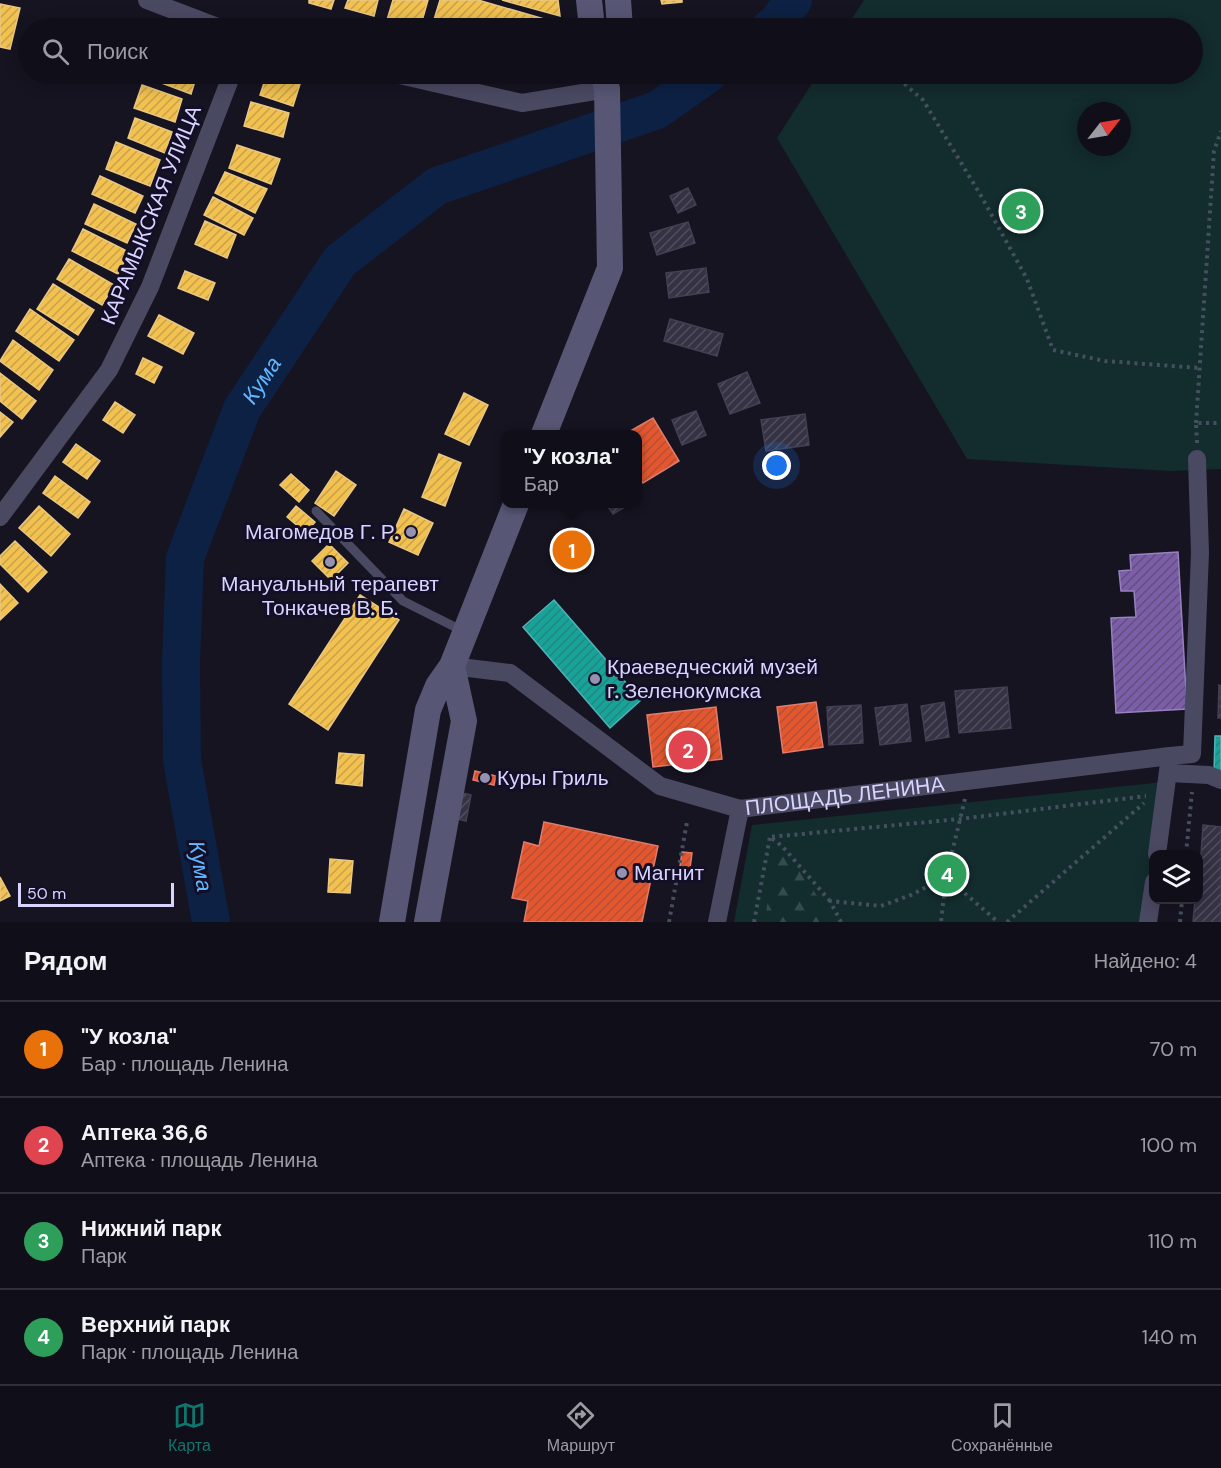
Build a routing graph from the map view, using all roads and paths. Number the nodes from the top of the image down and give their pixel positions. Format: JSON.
{"nodes":[{"id":1,"x":147,"y":0,"type":"edge"},
{"id":2,"x":589,"y":0,"type":"edge"},
{"id":3,"x":618,"y":0,"type":"edge"},
{"id":4,"x":194,"y":18,"type":"edge"},
{"id":5,"x":591,"y":18,"type":"edge"},
{"id":6,"x":619,"y":18,"type":"edge"},
{"id":7,"x":228,"y":84,"type":"edge"},
{"id":8,"x":439,"y":84,"type":"edge"},
{"id":9,"x":590,"y":84,"type":"edge"},
{"id":10,"x":608,"y":84,"type":"edge"},
{"id":11,"x":905,"y":84,"type":"edge"},
{"id":12,"x":1221,"y":132,"type":"edge"},
{"id":13,"x":1200,"y":368,"type":"junction"},
{"id":14,"x":1196,"y":423,"type":"junction"},
{"id":15,"x":1221,"y":423,"type":"edge"},
{"id":16,"x":546,"y":430,"type":"edge"},
{"id":17,"x":1197,"y":459,"type":"joint"},
{"id":18,"x":514,"y":508,"type":"edge"},
{"id":19,"x":316,"y":511,"type":"dead end"},
{"id":20,"x":0,"y":517,"type":"edge"},
{"id":21,"x":465,"y":632,"type":"junction"},
{"id":22,"x":452,"y":666,"type":"junction"},
{"id":23,"x":1169,"y":764,"type":"junction"},
{"id":24,"x":1221,"y":780,"type":"edge"},
{"id":25,"x":969,"y":781,"type":"junction"},
{"id":26,"x":740,"y":809,"type":"junction"},
{"id":27,"x":960,"y":819,"type":"junction"},
{"id":28,"x":687,"y":822,"type":"dead end"},
{"id":29,"x":770,"y":837,"type":"junction"},
{"id":30,"x":1158,"y":850,"type":"edge"},
{"id":31,"x":946,"y":877,"type":"junction"},
{"id":32,"x":830,"y":901,"type":"junction"},
{"id":33,"x":1151,"y":904,"type":"edge"},
{"id":34,"x":1182,"y":904,"type":"edge"},
{"id":35,"x":392,"y":922,"type":"edge"},
{"id":36,"x":427,"y":922,"type":"edge"},
{"id":37,"x":669,"y":922,"type":"edge"},
{"id":38,"x":717,"y":922,"type":"edge"},
{"id":39,"x":754,"y":922,"type":"edge"},
{"id":40,"x":841,"y":922,"type":"edge"},
{"id":41,"x":941,"y":922,"type":"edge"},
{"id":42,"x":998,"y":922,"type":"edge"},
{"id":43,"x":1007,"y":922,"type":"edge"},
{"id":44,"x":1148,"y":922,"type":"edge"},
{"id":45,"x":1180,"y":922,"type":"edge"}],
"edges":[{"from":1,"to":4,"type":"street"},
{"from":2,"to":5,"type":"street"},
{"from":3,"to":6,"type":"street"},
{"from":7,"to":20,"type":"street","name":"КАРАМЫКСКАЯ УЛИЦА"},
{"from":8,"to":9,"type":"street"},
{"from":10,"to":16,"type":"street"},
{"from":11,"to":13,"type":"path"},
{"from":12,"to":13,"type":"path"},
{"from":13,"to":14,"type":"path"},
{"from":14,"to":15,"type":"path"},
{"from":14,"to":17,"type":"path"},
{"from":17,"to":23,"type":"street","name":"ПЛОЩАДЬ ЛЕНИНА"},
{"from":18,"to":21,"type":"street"},
{"from":19,"to":21,"type":"lane"},
{"from":21,"to":22,"type":"street"},
{"from":22,"to":26,"type":"street","name":"ПЛОЩАДЬ ЛЕНИНА"},
{"from":22,"to":35,"type":"street"},
{"from":22,"to":36,"type":"street"},
{"from":23,"to":24,"type":"street"},
{"from":23,"to":25,"type":"street","name":"ПЛОЩАДЬ ЛЕНИНА"},
{"from":23,"to":30,"type":"street"},
{"from":25,"to":26,"type":"street","name":"ПЛОЩАДЬ ЛЕНИНА"},
{"from":25,"to":27,"type":"path"},
{"from":26,"to":38,"type":"street"},
{"from":27,"to":29,"type":"path"},
{"from":27,"to":31,"type":"path"},
{"from":27,"to":43,"type":"path"},
{"from":28,"to":37,"type":"path"},
{"from":29,"to":32,"type":"path"},
{"from":29,"to":39,"type":"path"},
{"from":31,"to":32,"type":"path"},
{"from":31,"to":41,"type":"path"},
{"from":31,"to":42,"type":"path"},
{"from":32,"to":40,"type":"path"},
{"from":33,"to":44,"type":"street"},
{"from":34,"to":45,"type":"path"}]}
